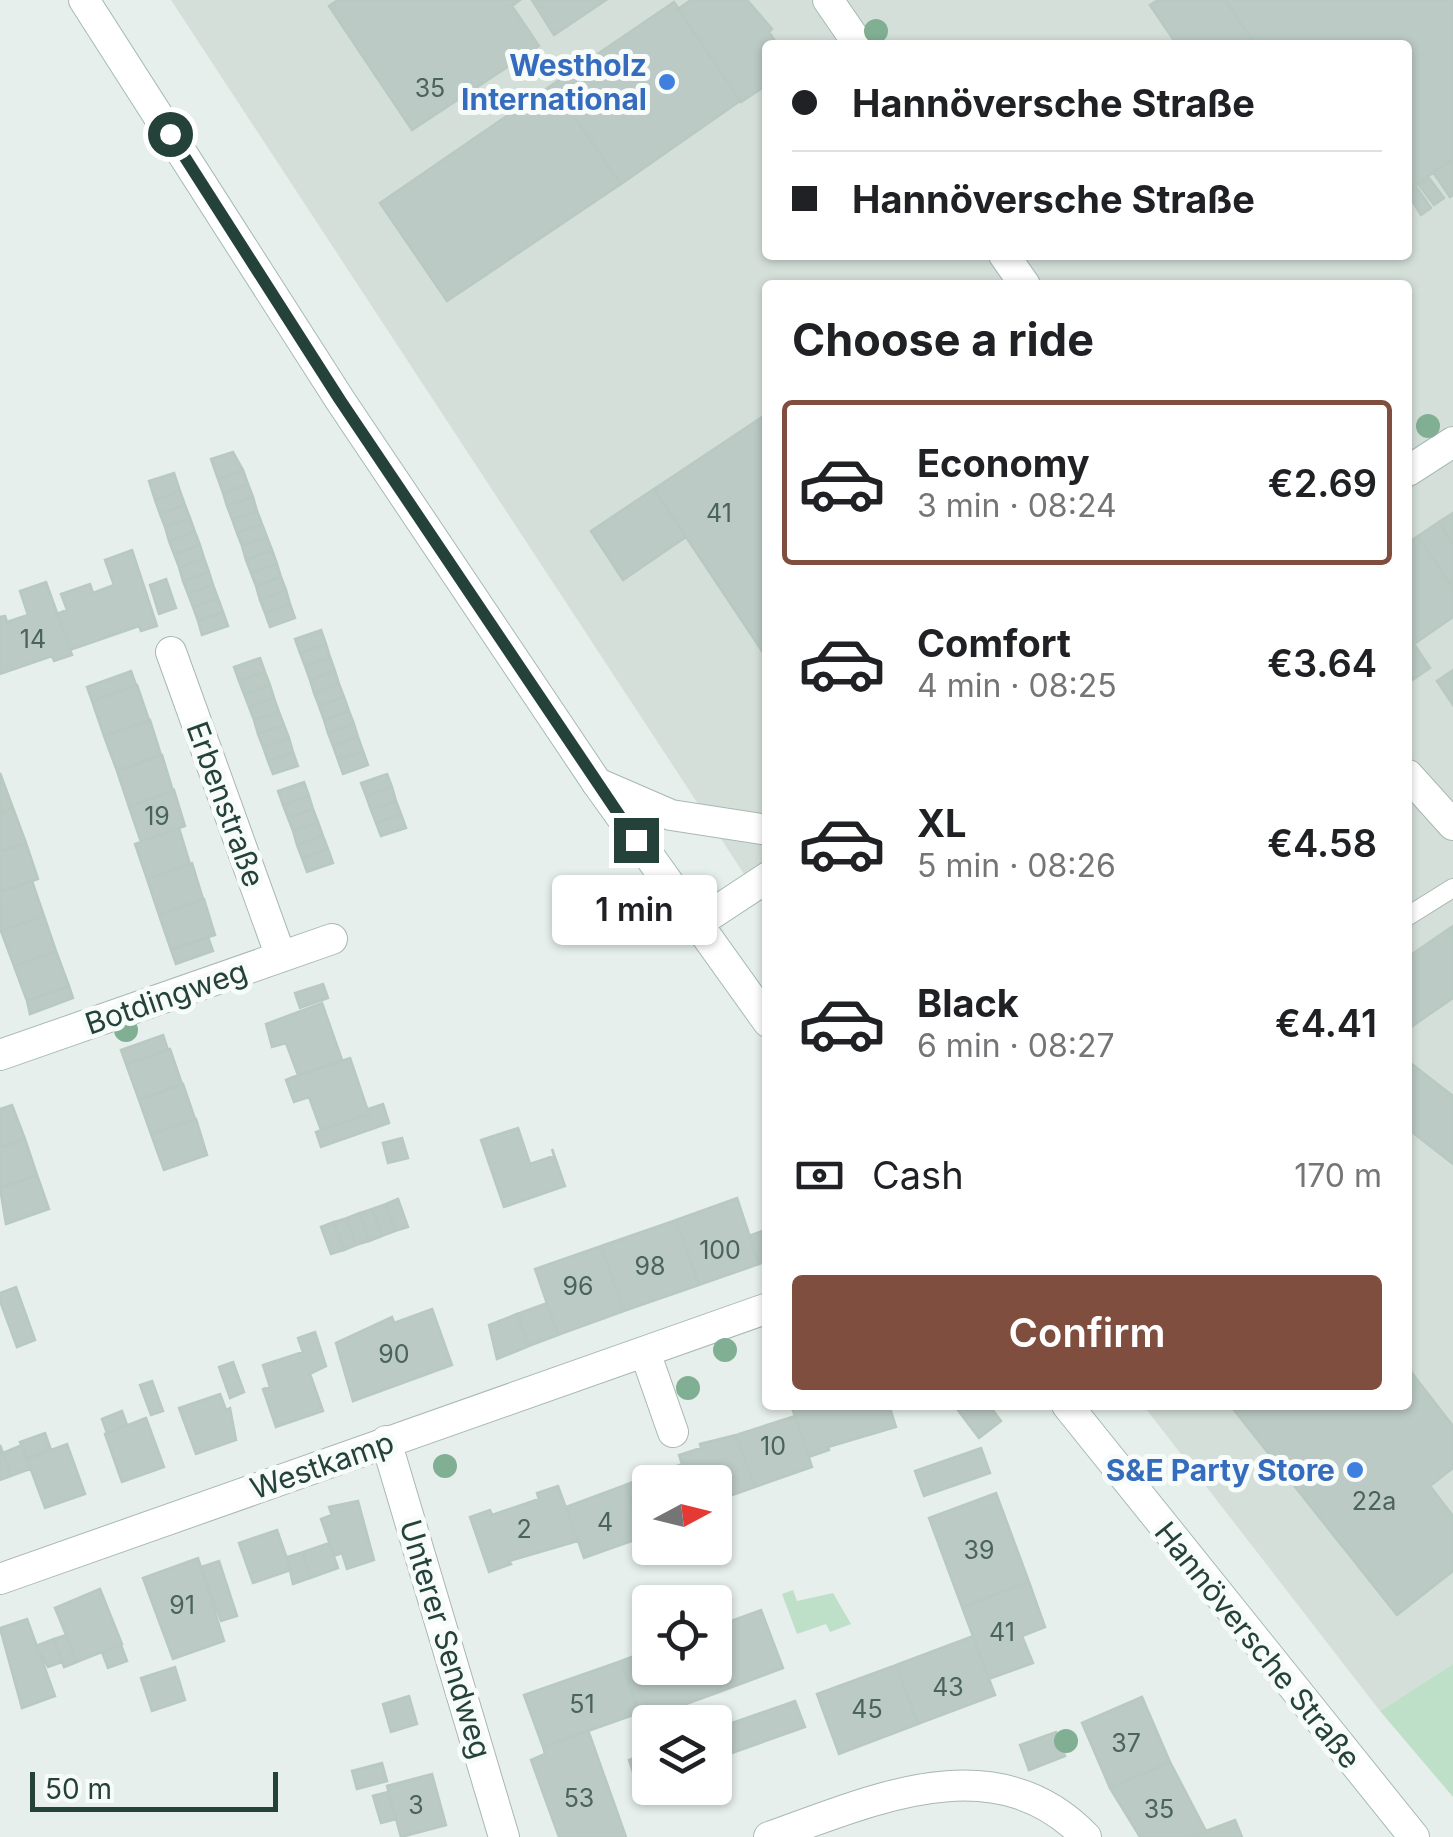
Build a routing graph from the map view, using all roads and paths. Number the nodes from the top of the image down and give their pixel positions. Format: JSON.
{"nodes":[{"id":1,"x":84,"y":0,"type":"edge"},
{"id":2,"x":828,"y":0,"type":"edge"},
{"id":3,"x":856,"y":40,"type":"edge"},
{"id":4,"x":1453,"y":442,"type":"edge"},
{"id":5,"x":1412,"y":468,"type":"edge"},
{"id":6,"x":171,"y":652,"type":"dead end"},
{"id":7,"x":1412,"y":779,"type":"edge"},
{"id":8,"x":597,"y":783,"type":"junction"},
{"id":9,"x":1453,"y":825,"type":"edge"},
{"id":10,"x":762,"y":829,"type":"edge"},
{"id":11,"x":762,"y":880,"type":"edge"},
{"id":12,"x":1453,"y":888,"type":"edge"},
{"id":13,"x":1412,"y":914,"type":"edge"},
{"id":14,"x":695,"y":925,"type":"junction"},
{"id":15,"x":332,"y":939,"type":"dead end"},
{"id":16,"x":281,"y":957,"type":"junction"},
{"id":17,"x":762,"y":1014,"type":"edge"},
{"id":18,"x":0,"y":1055,"type":"edge"},
{"id":19,"x":762,"y":1310,"type":"edge"},
{"id":20,"x":645,"y":1352,"type":"junction"},
{"id":21,"x":1071,"y":1410,"type":"edge"},
{"id":22,"x":674,"y":1432,"type":"dead end"},
{"id":23,"x":386,"y":1442,"type":"junction"},
{"id":24,"x":0,"y":1579,"type":"edge"},
{"id":25,"x":504,"y":1837,"type":"edge"},
{"id":26,"x":769,"y":1837,"type":"edge"},
{"id":27,"x":1086,"y":1837,"type":"edge"},
{"id":28,"x":1414,"y":1837,"type":"edge"}],
"edges":[{"from":1,"to":8,"type":"street"},
{"from":2,"to":3,"type":"street"},
{"from":4,"to":5,"type":"street"},
{"from":6,"to":16,"type":"street","name":"Erbenstraße"},
{"from":7,"to":9,"type":"street"},
{"from":8,"to":10,"type":"street"},
{"from":8,"to":14,"type":"street"},
{"from":11,"to":14,"type":"street"},
{"from":12,"to":13,"type":"lane"},
{"from":14,"to":17,"type":"street"},
{"from":15,"to":16,"type":"street","name":"Botdingweg"},
{"from":16,"to":18,"type":"street","name":"Botdingweg"},
{"from":19,"to":20,"type":"street","name":"Westkamp"},
{"from":20,"to":22,"type":"street"},
{"from":20,"to":23,"type":"street","name":"Westkamp"},
{"from":21,"to":28,"type":"street","name":"Hannöversche Straße"},
{"from":23,"to":24,"type":"street","name":"Westkamp"},
{"from":23,"to":25,"type":"street","name":"Unterer Sendweg"},
{"from":26,"to":27,"type":"street"}]}
